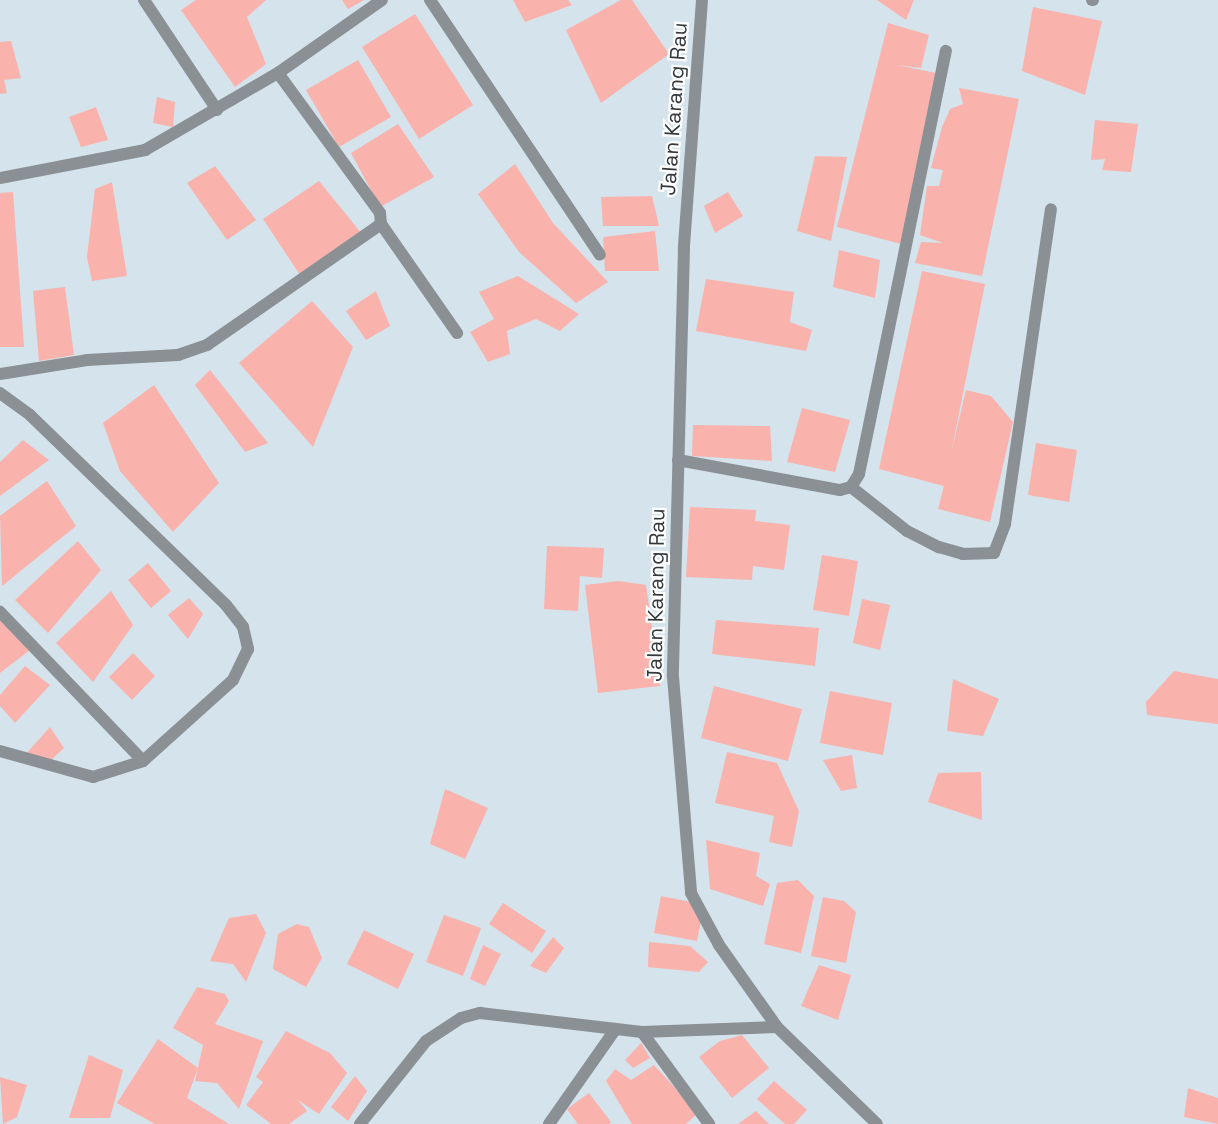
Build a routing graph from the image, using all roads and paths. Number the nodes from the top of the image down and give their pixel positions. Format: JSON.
{"nodes":[{"id":1,"x":144,"y":0,"type":"edge"},
{"id":2,"x":382,"y":0,"type":"edge"},
{"id":3,"x":430,"y":0,"type":"edge"},
{"id":4,"x":702,"y":0,"type":"edge"},
{"id":5,"x":946,"y":51,"type":"dead end"},
{"id":6,"x":278,"y":73,"type":"junction"},
{"id":7,"x":217,"y":110,"type":"junction"},
{"id":8,"x":0,"y":178,"type":"edge"},
{"id":9,"x":1051,"y":209,"type":"dead end"},
{"id":10,"x":381,"y":224,"type":"junction"},
{"id":11,"x":600,"y":255,"type":"dead end"},
{"id":12,"x":457,"y":333,"type":"dead end"},
{"id":13,"x":0,"y":374,"type":"edge"},
{"id":14,"x":0,"y":393,"type":"edge"},
{"id":15,"x":678,"y":460,"type":"junction"},
{"id":16,"x":850,"y":487,"type":"junction"},
{"id":17,"x":0,"y":612,"type":"edge"},
{"id":18,"x":0,"y":752,"type":"edge"},
{"id":19,"x":143,"y":761,"type":"junction"},
{"id":20,"x":777,"y":1027,"type":"junction"},
{"id":21,"x":614,"y":1031,"type":"junction"},
{"id":22,"x":642,"y":1032,"type":"junction"},
{"id":23,"x":360,"y":1124,"type":"edge"},
{"id":24,"x":549,"y":1124,"type":"edge"},
{"id":25,"x":709,"y":1124,"type":"edge"},
{"id":26,"x":877,"y":1124,"type":"edge"}],
"edges":[{"from":1,"to":7,"type":"street"},
{"from":2,"to":6,"type":"street"},
{"from":3,"to":11,"type":"street"},
{"from":4,"to":15,"type":"street","name":"Jalan Karang Rau"},
{"from":5,"to":16,"type":"street"},
{"from":6,"to":7,"type":"street"},
{"from":6,"to":10,"type":"street"},
{"from":7,"to":8,"type":"street"},
{"from":9,"to":16,"type":"street"},
{"from":10,"to":12,"type":"street"},
{"from":10,"to":13,"type":"street"},
{"from":14,"to":19,"type":"street"},
{"from":15,"to":16,"type":"street"},
{"from":15,"to":20,"type":"street","name":"Jalan Karang Rau"},
{"from":17,"to":19,"type":"street"},
{"from":18,"to":19,"type":"street"},
{"from":20,"to":22,"type":"street"},
{"from":20,"to":26,"type":"street","name":"Jalan Karang Rau"},
{"from":21,"to":22,"type":"street"},
{"from":21,"to":23,"type":"street"},
{"from":21,"to":24,"type":"street"},
{"from":22,"to":25,"type":"street"}]}
